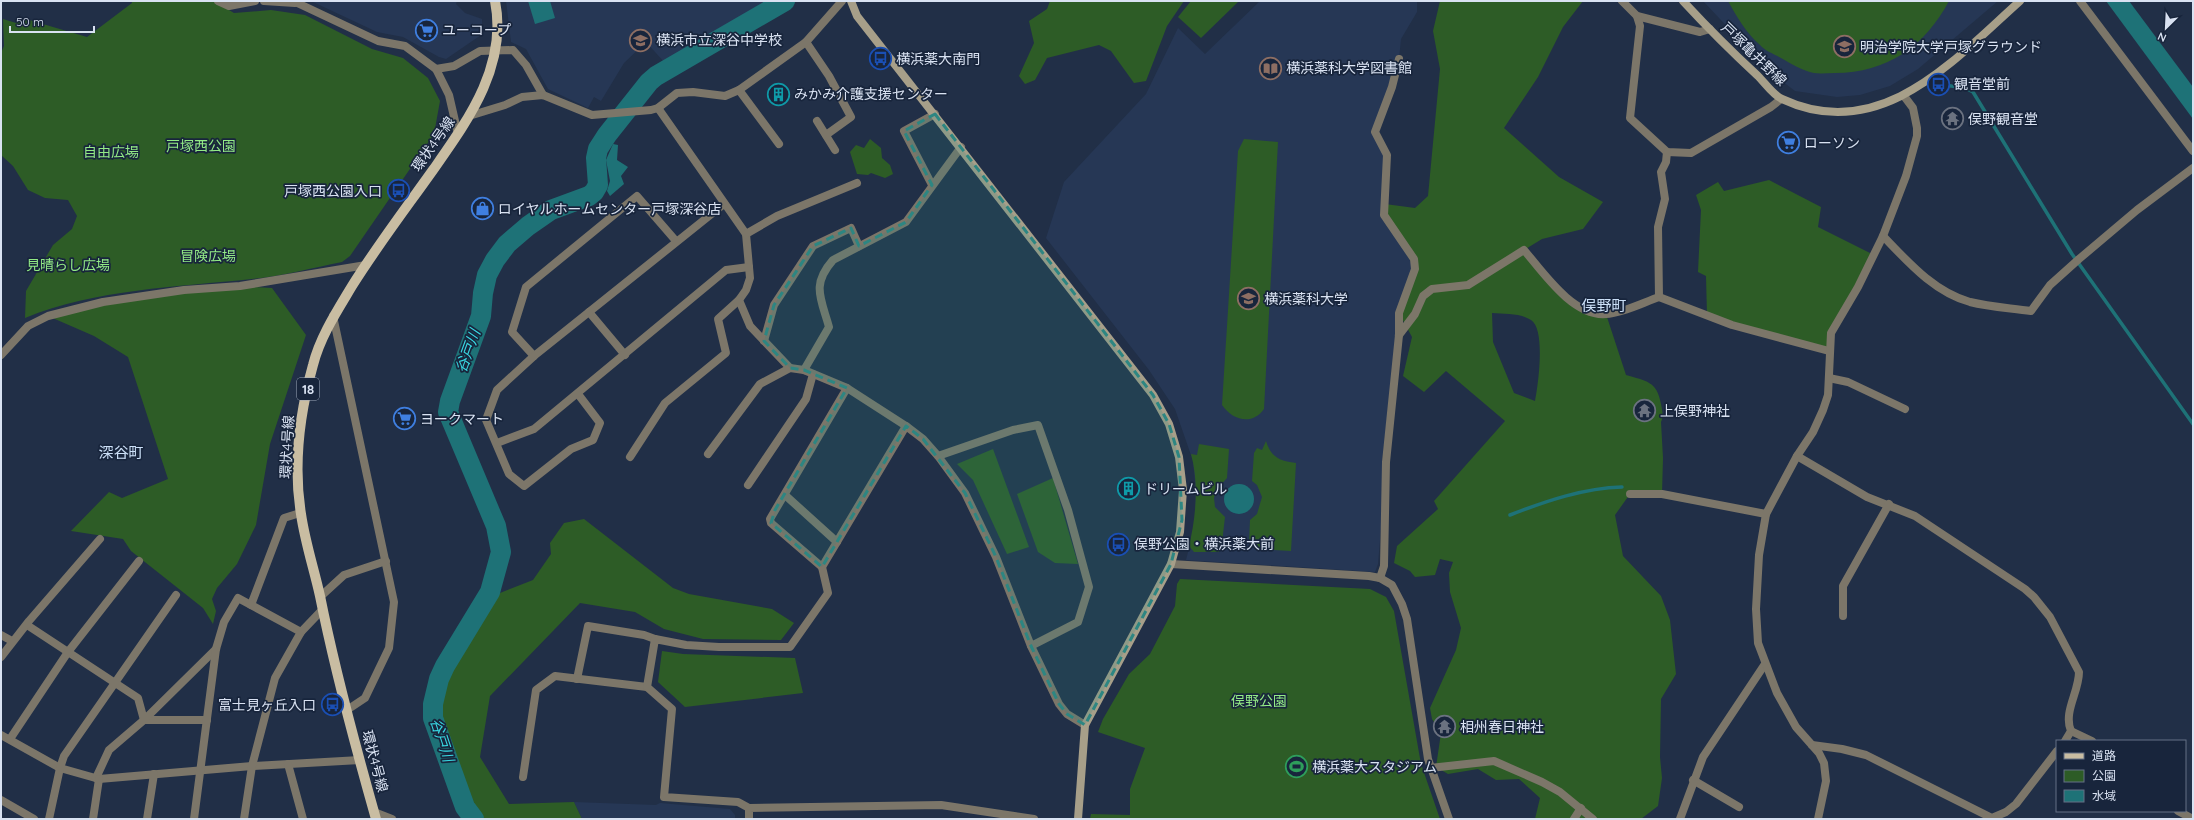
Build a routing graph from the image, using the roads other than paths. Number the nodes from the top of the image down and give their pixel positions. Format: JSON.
{"nodes":[{"id":1,"x":218,"y":1,"type":"edge"},
{"id":2,"x":255,"y":1,"type":"edge"},
{"id":3,"x":264,"y":1,"type":"edge"},
{"id":4,"x":495,"y":1,"type":"edge"},
{"id":5,"x":842,"y":1,"type":"edge"},
{"id":6,"x":851,"y":1,"type":"edge"},
{"id":7,"x":1622,"y":1,"type":"edge"},
{"id":8,"x":1683,"y":1,"type":"edge"},
{"id":9,"x":2020,"y":1,"type":"edge"},
{"id":10,"x":2080,"y":1,"type":"edge"},
{"id":11,"x":294,"y":2,"type":"edge"},
{"id":12,"x":1637,"y":16,"type":"junction"},
{"id":13,"x":1710,"y":29,"type":"junction"},
{"id":14,"x":806,"y":42,"type":"junction"},
{"id":15,"x":496,"y":49,"type":"junction"},
{"id":16,"x":1399,"y":59,"type":"dead end"},
{"id":17,"x":436,"y":69,"type":"junction"},
{"id":18,"x":739,"y":90,"type":"junction"},
{"id":19,"x":543,"y":95,"type":"junction"},
{"id":20,"x":1904,"y":96,"type":"junction"},
{"id":21,"x":1781,"y":99,"type":"junction"},
{"id":22,"x":658,"y":108,"type":"junction"},
{"id":23,"x":935,"y":114,"type":"junction"},
{"id":24,"x":469,"y":116,"type":"junction"},
{"id":25,"x":817,"y":121,"type":"dead end"},
{"id":26,"x":458,"y":134,"type":"junction"},
{"id":27,"x":826,"y":135,"type":"junction"},
{"id":28,"x":779,"y":144,"type":"dead end"},
{"id":29,"x":961,"y":147,"type":"junction"},
{"id":30,"x":835,"y":150,"type":"dead end"},
{"id":31,"x":1667,"y":152,"type":"junction"},
{"id":32,"x":2193,"y":152,"type":"edge"},
{"id":33,"x":2193,"y":168,"type":"edge"},
{"id":34,"x":857,"y":183,"type":"dead end"},
{"id":35,"x":932,"y":185,"type":"junction"},
{"id":36,"x":724,"y":204,"type":"junction"},
{"id":37,"x":746,"y":234,"type":"junction"},
{"id":38,"x":1883,"y":236,"type":"junction"},
{"id":39,"x":676,"y":241,"type":"junction"},
{"id":40,"x":860,"y":246,"type":"junction"},
{"id":41,"x":366,"y":265,"type":"junction"},
{"id":42,"x":748,"y":267,"type":"junction"},
{"id":43,"x":1659,"y":297,"type":"junction"},
{"id":44,"x":739,"y":300,"type":"junction"},
{"id":45,"x":589,"y":312,"type":"junction"},
{"id":46,"x":334,"y":316,"type":"junction"},
{"id":47,"x":1399,"y":335,"type":"junction"},
{"id":48,"x":764,"y":341,"type":"junction"},
{"id":49,"x":1829,"y":351,"type":"junction"},
{"id":50,"x":1,"y":355,"type":"edge"},
{"id":51,"x":624,"y":355,"type":"junction"},
{"id":52,"x":534,"y":356,"type":"junction"},
{"id":53,"x":790,"y":368,"type":"junction"},
{"id":54,"x":804,"y":370,"type":"junction"},
{"id":55,"x":813,"y":374,"type":"junction"},
{"id":56,"x":1829,"y":378,"type":"junction"},
{"id":57,"x":847,"y":388,"type":"junction"},
{"id":58,"x":578,"y":394,"type":"junction"},
{"id":59,"x":1905,"y":409,"type":"dead end"},
{"id":60,"x":906,"y":426,"type":"junction"},
{"id":61,"x":497,"y":443,"type":"junction"},
{"id":62,"x":708,"y":454,"type":"dead end"},
{"id":63,"x":938,"y":456,"type":"junction"},
{"id":64,"x":1796,"y":456,"type":"junction"},
{"id":65,"x":630,"y":457,"type":"dead end"},
{"id":66,"x":748,"y":485,"type":"dead end"},
{"id":67,"x":1630,"y":494,"type":"dead end"},
{"id":68,"x":785,"y":495,"type":"junction"},
{"id":69,"x":1889,"y":504,"type":"junction"},
{"id":70,"x":300,"y":513,"type":"junction"},
{"id":71,"x":1766,"y":514,"type":"junction"},
{"id":72,"x":100,"y":539,"type":"dead end"},
{"id":73,"x":837,"y":542,"type":"junction"},
{"id":74,"x":386,"y":560,"type":"junction"},
{"id":75,"x":140,"y":561,"type":"dead end"},
{"id":76,"x":1171,"y":564,"type":"junction"},
{"id":77,"x":822,"y":567,"type":"junction"},
{"id":78,"x":1380,"y":578,"type":"junction"},
{"id":79,"x":176,"y":595,"type":"dead end"},
{"id":80,"x":320,"y":597,"type":"junction"},
{"id":81,"x":251,"y":605,"type":"junction"},
{"id":82,"x":322,"y":610,"type":"junction"},
{"id":83,"x":1843,"y":616,"type":"dead end"},
{"id":84,"x":27,"y":625,"type":"junction"},
{"id":85,"x":301,"y":632,"type":"junction"},
{"id":86,"x":1,"y":635,"type":"edge"},
{"id":87,"x":655,"y":639,"type":"junction"},
{"id":88,"x":12,"y":641,"type":"junction"},
{"id":89,"x":1031,"y":646,"type":"junction"},
{"id":90,"x":216,"y":649,"type":"junction"},
{"id":91,"x":68,"y":652,"type":"junction"},
{"id":92,"x":1,"y":657,"type":"edge"},
{"id":93,"x":1765,"y":664,"type":"junction"},
{"id":94,"x":577,"y":678,"type":"junction"},
{"id":95,"x":115,"y":682,"type":"junction"},
{"id":96,"x":647,"y":687,"type":"junction"},
{"id":97,"x":347,"y":710,"type":"junction"},
{"id":98,"x":144,"y":720,"type":"junction"},
{"id":99,"x":207,"y":720,"type":"junction"},
{"id":100,"x":1085,"y":725,"type":"junction"},
{"id":101,"x":2071,"y":731,"type":"junction"},
{"id":102,"x":1,"y":735,"type":"edge"},
{"id":103,"x":10,"y":739,"type":"junction"},
{"id":104,"x":2065,"y":740,"type":"edge"},
{"id":105,"x":2090,"y":740,"type":"edge"},
{"id":106,"x":1812,"y":745,"type":"junction"},
{"id":107,"x":2056,"y":752,"type":"edge"},
{"id":108,"x":360,"y":760,"type":"junction"},
{"id":109,"x":288,"y":764,"type":"junction"},
{"id":110,"x":252,"y":766,"type":"junction"},
{"id":111,"x":60,"y":768,"type":"junction"},
{"id":112,"x":1430,"y":768,"type":"junction"},
{"id":113,"x":201,"y":770,"type":"junction"},
{"id":114,"x":154,"y":774,"type":"junction"},
{"id":115,"x":522,"y":776,"type":"dead end"},
{"id":116,"x":98,"y":778,"type":"junction"},
{"id":117,"x":1693,"y":780,"type":"junction"},
{"id":118,"x":1,"y":800,"type":"edge"},
{"id":119,"x":1739,"y":807,"type":"dead end"},
{"id":120,"x":749,"y":808,"type":"junction"},
{"id":121,"x":1581,"y":808,"type":"junction"},
{"id":122,"x":2180,"y":812,"type":"edge"},
{"id":123,"x":375,"y":815,"type":"edge"},
{"id":124,"x":34,"y":819,"type":"edge"},
{"id":125,"x":49,"y":819,"type":"edge"},
{"id":126,"x":93,"y":819,"type":"edge"},
{"id":127,"x":147,"y":819,"type":"edge"},
{"id":128,"x":194,"y":819,"type":"edge"},
{"id":129,"x":244,"y":819,"type":"edge"},
{"id":130,"x":303,"y":819,"type":"edge"},
{"id":131,"x":392,"y":819,"type":"edge"},
{"id":132,"x":749,"y":819,"type":"edge"},
{"id":133,"x":1034,"y":819,"type":"edge"},
{"id":134,"x":1078,"y":819,"type":"edge"},
{"id":135,"x":1449,"y":819,"type":"edge"},
{"id":136,"x":1574,"y":819,"type":"edge"},
{"id":137,"x":1593,"y":819,"type":"edge"},
{"id":138,"x":1680,"y":819,"type":"edge"},
{"id":139,"x":1818,"y":819,"type":"edge"},
{"id":140,"x":2193,"y":819,"type":"edge"}],
"edges":[{"from":1,"to":2,"type":"street"},
{"from":3,"to":11,"type":"street"},
{"from":4,"to":15,"type":"main road","name":"環状4号線","number":"18"},
{"from":5,"to":14,"type":"street"},
{"from":6,"to":23,"type":"street"},
{"from":7,"to":12,"type":"street"},
{"from":8,"to":13,"type":"street","name":"戸塚亀井野線"},
{"from":9,"to":20,"type":"street","name":"戸塚亀井野線"},
{"from":10,"to":32,"type":"street"},
{"from":11,"to":17,"type":"street"},
{"from":12,"to":13,"type":"street"},
{"from":12,"to":31,"type":"street"},
{"from":13,"to":21,"type":"street","name":"戸塚亀井野線"},
{"from":14,"to":18,"type":"street"},
{"from":14,"to":27,"type":"street"},
{"from":15,"to":17,"type":"street"},
{"from":15,"to":19,"type":"street"},
{"from":15,"to":24,"type":"main road","name":"環状4号線","number":"18"},
{"from":16,"to":47,"type":"street"},
{"from":17,"to":26,"type":"street"},
{"from":18,"to":22,"type":"street"},
{"from":18,"to":28,"type":"street"},
{"from":19,"to":22,"type":"street"},
{"from":19,"to":24,"type":"street"},
{"from":20,"to":21,"type":"street","name":"戸塚亀井野線"},
{"from":20,"to":38,"type":"street"},
{"from":21,"to":31,"type":"street"},
{"from":22,"to":36,"type":"street"},
{"from":23,"to":29,"type":"street"},
{"from":23,"to":35,"type":"street"},
{"from":24,"to":26,"type":"main road","name":"環状4号線","number":"18"},
{"from":25,"to":27,"type":"street"},
{"from":26,"to":41,"type":"main road","name":"環状4号線","number":"18"},
{"from":27,"to":30,"type":"street"},
{"from":29,"to":35,"type":"street"},
{"from":29,"to":76,"type":"street"},
{"from":31,"to":43,"type":"street"},
{"from":33,"to":38,"type":"street"},
{"from":34,"to":37,"type":"street"},
{"from":35,"to":40,"type":"street"},
{"from":36,"to":37,"type":"street"},
{"from":36,"to":39,"type":"street"},
{"from":37,"to":42,"type":"street"},
{"from":38,"to":49,"type":"street"},
{"from":39,"to":45,"type":"street"},
{"from":39,"to":52,"type":"street"},
{"from":40,"to":48,"type":"street"},
{"from":40,"to":54,"type":"street"},
{"from":41,"to":46,"type":"main road","name":"環状4号線","number":"18"},
{"from":41,"to":50,"type":"street"},
{"from":42,"to":44,"type":"street"},
{"from":42,"to":51,"type":"street"},
{"from":43,"to":47,"type":"street"},
{"from":43,"to":49,"type":"street"},
{"from":44,"to":48,"type":"street"},
{"from":44,"to":65,"type":"street"},
{"from":45,"to":51,"type":"street"},
{"from":45,"to":52,"type":"street"},
{"from":46,"to":70,"type":"main road","name":"環状4号線","number":"18"},
{"from":46,"to":74,"type":"street"},
{"from":47,"to":78,"type":"street"},
{"from":48,"to":53,"type":"street"},
{"from":49,"to":56,"type":"street"},
{"from":51,"to":58,"type":"street"},
{"from":52,"to":61,"type":"street"},
{"from":53,"to":54,"type":"street"},
{"from":53,"to":62,"type":"street"},
{"from":54,"to":55,"type":"street"},
{"from":55,"to":57,"type":"street"},
{"from":55,"to":66,"type":"street"},
{"from":56,"to":59,"type":"street"},
{"from":56,"to":64,"type":"street"},
{"from":57,"to":60,"type":"street"},
{"from":57,"to":68,"type":"street"},
{"from":58,"to":61,"type":"street"},
{"from":58,"to":61,"type":"street"},
{"from":60,"to":63,"type":"street"},
{"from":60,"to":73,"type":"street"},
{"from":63,"to":89,"type":"street"},
{"from":63,"to":89,"type":"street"},
{"from":64,"to":69,"type":"street"},
{"from":64,"to":71,"type":"street"},
{"from":67,"to":71,"type":"street"},
{"from":68,"to":73,"type":"street"},
{"from":68,"to":77,"type":"street"},
{"from":69,"to":83,"type":"street"},
{"from":69,"to":101,"type":"street"},
{"from":70,"to":80,"type":"main road","name":"環状4号線","number":"18"},
{"from":70,"to":81,"type":"street"},
{"from":71,"to":93,"type":"street"},
{"from":72,"to":84,"type":"street"},
{"from":73,"to":77,"type":"street"},
{"from":74,"to":80,"type":"street"},
{"from":74,"to":97,"type":"street"},
{"from":75,"to":91,"type":"street"},
{"from":76,"to":78,"type":"street"},
{"from":76,"to":100,"type":"street"},
{"from":77,"to":87,"type":"street"},
{"from":78,"to":112,"type":"street"},
{"from":79,"to":95,"type":"street"},
{"from":80,"to":82,"type":"main road","name":"環状4号線","number":"18"},
{"from":81,"to":85,"type":"street"},
{"from":81,"to":90,"type":"street"},
{"from":82,"to":85,"type":"street"},
{"from":82,"to":97,"type":"main road","name":"環状4号線","number":"18"},
{"from":84,"to":88,"type":"street"},
{"from":84,"to":91,"type":"street"},
{"from":85,"to":110,"type":"street"},
{"from":86,"to":88,"type":"street"},
{"from":87,"to":94,"type":"street"},
{"from":87,"to":96,"type":"street"},
{"from":88,"to":92,"type":"street"},
{"from":89,"to":100,"type":"street"},
{"from":90,"to":98,"type":"street"},
{"from":90,"to":99,"type":"street"},
{"from":91,"to":95,"type":"street"},
{"from":91,"to":103,"type":"street"},
{"from":93,"to":106,"type":"street"},
{"from":93,"to":117,"type":"street"},
{"from":94,"to":96,"type":"street"},
{"from":94,"to":115,"type":"street"},
{"from":95,"to":98,"type":"street"},
{"from":95,"to":111,"type":"street"},
{"from":96,"to":120,"type":"street"},
{"from":97,"to":108,"type":"main road","name":"環状4号線","number":"18"},
{"from":98,"to":99,"type":"street"},
{"from":98,"to":116,"type":"street"},
{"from":99,"to":113,"type":"street"},
{"from":100,"to":134,"type":"street"},
{"from":101,"to":104,"type":"street"},
{"from":101,"to":105,"type":"street"},
{"from":102,"to":103,"type":"street"},
{"from":103,"to":111,"type":"street"},
{"from":106,"to":107,"type":"street"},
{"from":106,"to":139,"type":"street"},
{"from":108,"to":109,"type":"street"},
{"from":108,"to":123,"type":"main road","name":"環状4号線","number":"18"},
{"from":109,"to":110,"type":"street"},
{"from":109,"to":130,"type":"street"},
{"from":110,"to":113,"type":"street"},
{"from":110,"to":129,"type":"street"},
{"from":111,"to":116,"type":"street"},
{"from":111,"to":125,"type":"street"},
{"from":112,"to":121,"type":"street"},
{"from":112,"to":135,"type":"street"},
{"from":113,"to":114,"type":"street"},
{"from":113,"to":128,"type":"street"},
{"from":114,"to":116,"type":"street"},
{"from":114,"to":127,"type":"street"},
{"from":116,"to":126,"type":"street"},
{"from":117,"to":119,"type":"street"},
{"from":117,"to":138,"type":"street"},
{"from":118,"to":124,"type":"street"},
{"from":120,"to":132,"type":"street"},
{"from":120,"to":133,"type":"street"},
{"from":121,"to":136,"type":"street"},
{"from":121,"to":137,"type":"street"},
{"from":122,"to":140,"type":"street"},
{"from":123,"to":131,"type":"street"}]}
